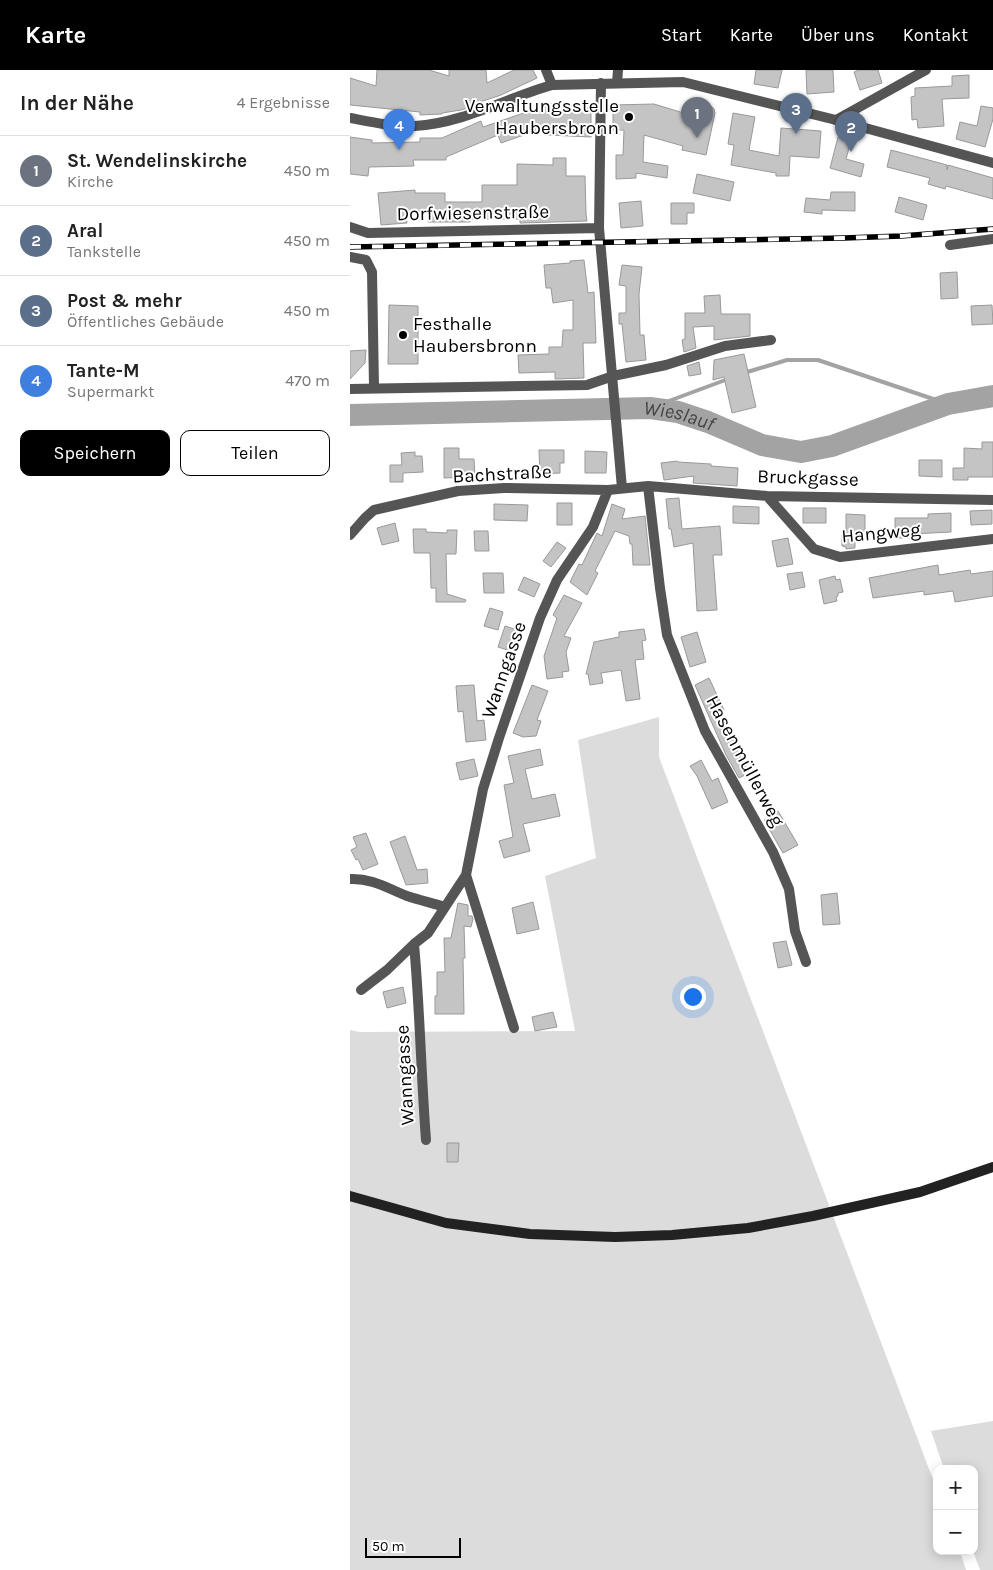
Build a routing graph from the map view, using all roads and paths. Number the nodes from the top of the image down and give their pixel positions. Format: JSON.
{"nodes":[{"id":1,"x":546,"y":70,"type":"edge"},
{"id":2,"x":618,"y":70,"type":"edge"},
{"id":3,"x":926,"y":70,"type":"edge"},
{"id":4,"x":617,"y":82,"type":"junction"},
{"id":5,"x":602,"y":83,"type":"junction"},
{"id":6,"x":552,"y":85,"type":"junction"},
{"id":7,"x":350,"y":118,"type":"edge"},
{"id":8,"x":836,"y":120,"type":"junction"},
{"id":9,"x":993,"y":163,"type":"edge"},
{"id":10,"x":350,"y":227,"type":"edge"},
{"id":11,"x":598,"y":228,"type":"junction"},
{"id":12,"x":993,"y":239,"type":"edge"},
{"id":13,"x":950,"y":244,"type":"dead end"},
{"id":14,"x":350,"y":257,"type":"edge"},
{"id":15,"x":771,"y":340,"type":"dead end"},
{"id":16,"x":613,"y":382,"type":"junction"},
{"id":17,"x":374,"y":387,"type":"junction"},
{"id":18,"x":350,"y":388,"type":"edge"},
{"id":19,"x":648,"y":486,"type":"junction"},
{"id":20,"x":622,"y":488,"type":"junction"},
{"id":21,"x":608,"y":490,"type":"junction"},
{"id":22,"x":767,"y":496,"type":"junction"},
{"id":23,"x":993,"y":500,"type":"edge"},
{"id":24,"x":350,"y":535,"type":"edge"},
{"id":25,"x":993,"y":539,"type":"edge"},
{"id":26,"x":466,"y":875,"type":"junction"},
{"id":27,"x":350,"y":879,"type":"edge"},
{"id":28,"x":445,"y":907,"type":"junction"},
{"id":29,"x":414,"y":944,"type":"junction"},
{"id":30,"x":806,"y":962,"type":"dead end"},
{"id":31,"x":361,"y":990,"type":"dead end"},
{"id":32,"x":514,"y":1028,"type":"dead end"},
{"id":33,"x":426,"y":1140,"type":"dead end"},
{"id":34,"x":993,"y":1167,"type":"edge"},
{"id":35,"x":350,"y":1196,"type":"edge"}],
"edges":[{"from":1,"to":6,"type":"street"},
{"from":2,"to":4,"type":"street"},
{"from":3,"to":8,"type":"street"},
{"from":4,"to":5,"type":"street"},
{"from":4,"to":8,"type":"street"},
{"from":5,"to":6,"type":"street"},
{"from":5,"to":11,"type":"street"},
{"from":6,"to":7,"type":"street"},
{"from":8,"to":9,"type":"street"},
{"from":10,"to":11,"type":"street","name":"Dorfwiesenstraße"},
{"from":11,"to":16,"type":"street"},
{"from":12,"to":13,"type":"street"},
{"from":14,"to":17,"type":"street"},
{"from":15,"to":16,"type":"street"},
{"from":16,"to":17,"type":"street"},
{"from":16,"to":20,"type":"street"},
{"from":17,"to":18,"type":"street"},
{"from":19,"to":20,"type":"street","name":"Bruckgasse"},
{"from":19,"to":22,"type":"street","name":"Bruckgasse"},
{"from":19,"to":30,"type":"street","name":"Hasenmüllerweg"},
{"from":20,"to":21,"type":"street","name":"Bruckgasse"},
{"from":21,"to":24,"type":"street","name":"Bachstraße"},
{"from":21,"to":26,"type":"street","name":"Wanngasse"},
{"from":22,"to":23,"type":"street","name":"Bruckgasse"},
{"from":22,"to":25,"type":"street","name":"Hangweg"},
{"from":26,"to":28,"type":"street","name":"Wanngasse"},
{"from":26,"to":32,"type":"street","name":"Wanngasse"},
{"from":27,"to":28,"type":"street"},
{"from":28,"to":29,"type":"street","name":"Wanngasse"},
{"from":29,"to":31,"type":"street"},
{"from":29,"to":33,"type":"street","name":"Wanngasse"},
{"from":34,"to":35,"type":"main road"}]}
